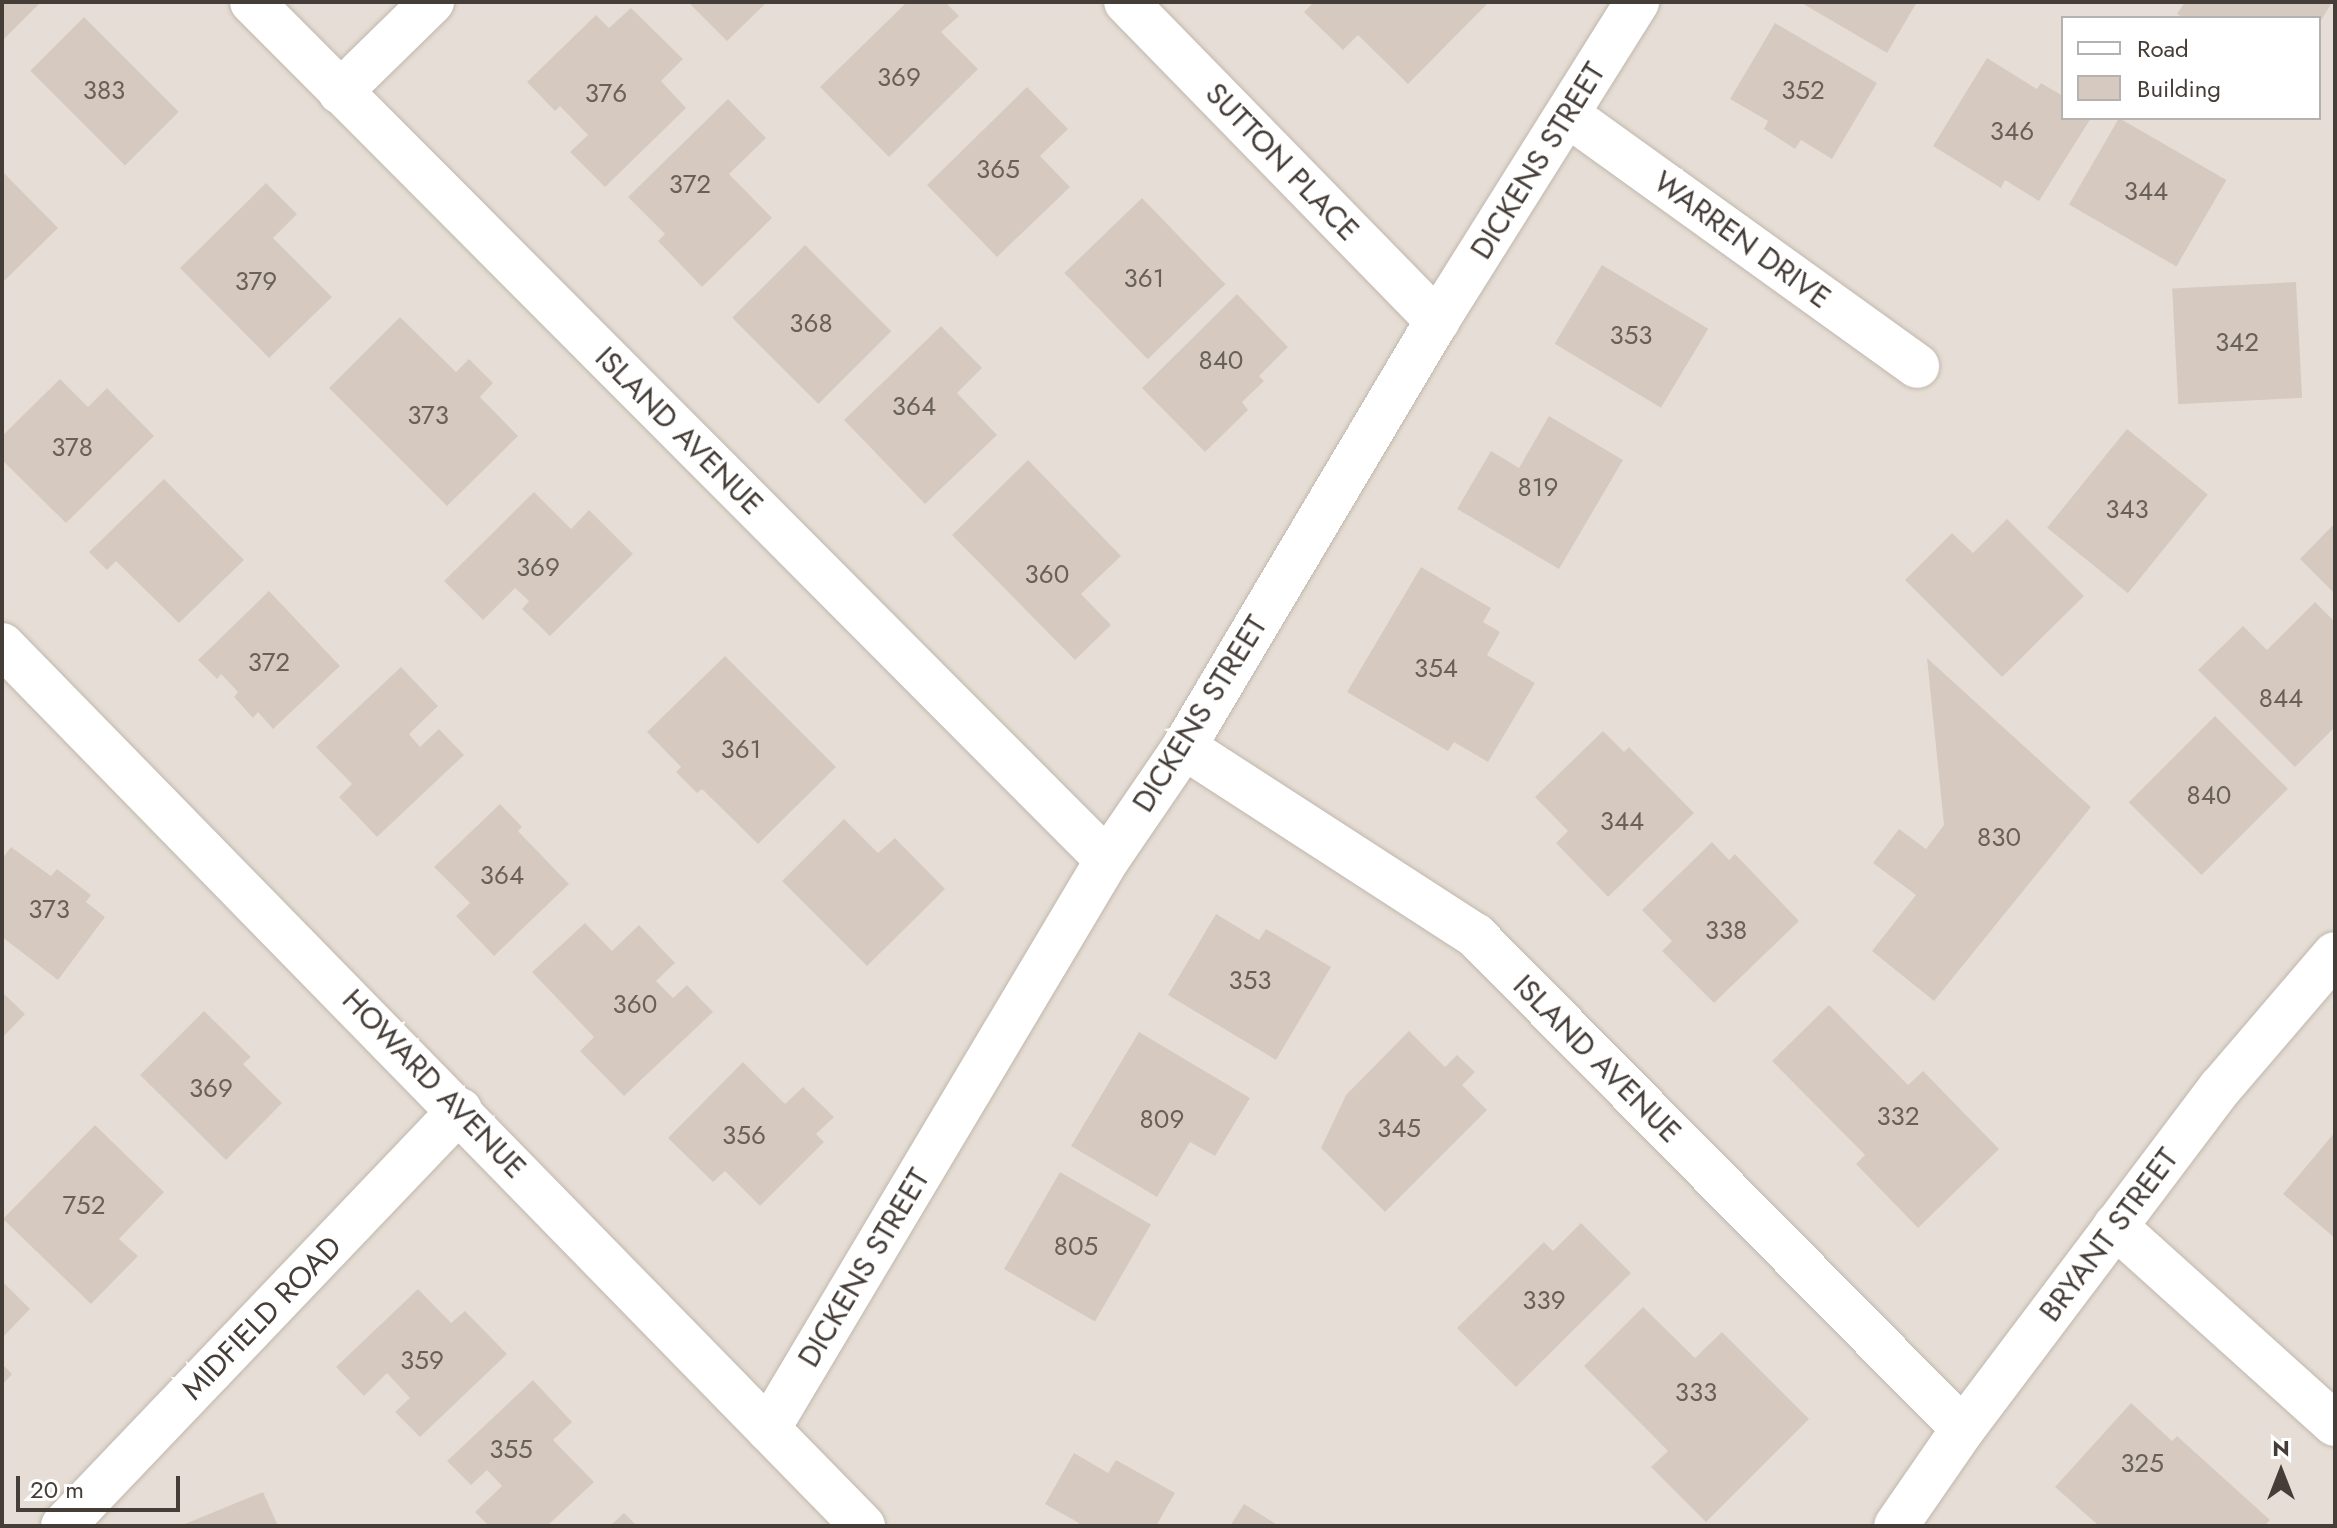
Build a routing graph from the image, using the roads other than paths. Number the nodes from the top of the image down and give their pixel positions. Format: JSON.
{"nodes":[{"id":1,"x":252,"y":2,"type":"edge"},
{"id":2,"x":432,"y":2,"type":"edge"},
{"id":3,"x":1126,"y":2,"type":"edge"},
{"id":4,"x":1637,"y":2,"type":"edge"},
{"id":5,"x":340,"y":92,"type":"junction"},
{"id":6,"x":1568,"y":115,"type":"junction"},
{"id":7,"x":1437,"y":321,"type":"junction"},
{"id":8,"x":1917,"y":366,"type":"dead end"},
{"id":9,"x":2,"y":646,"type":"edge"},
{"id":10,"x":1184,"y":747,"type":"junction"},
{"id":11,"x":1107,"y":860,"type":"junction"},
{"id":12,"x":2335,"y":954,"type":"edge"},
{"id":13,"x":460,"y":1110,"type":"junction"},
{"id":14,"x":2115,"y":1226,"type":"junction"},
{"id":15,"x":2335,"y":1424,"type":"edge"},
{"id":16,"x":768,"y":1429,"type":"junction"},
{"id":17,"x":1963,"y":1429,"type":"junction"},
{"id":18,"x":63,"y":1526,"type":"edge"},
{"id":19,"x":863,"y":1526,"type":"edge"},
{"id":20,"x":1896,"y":1526,"type":"edge"}],
"edges":[{"from":1,"to":5,"type":"street","name":"ISLAND AVENUE"},
{"from":2,"to":5,"type":"street"},
{"from":3,"to":7,"type":"street","name":"SUTTON PLACE"},
{"from":4,"to":6,"type":"street","name":"DICKENS STREET"},
{"from":5,"to":11,"type":"street","name":"ISLAND AVENUE"},
{"from":6,"to":7,"type":"street","name":"DICKENS STREET"},
{"from":6,"to":8,"type":"street","name":"WARREN DRIVE"},
{"from":7,"to":10,"type":"street","name":"DICKENS STREET"},
{"from":9,"to":13,"type":"street","name":"HOWARD AVENUE"},
{"from":10,"to":11,"type":"street","name":"DICKENS STREET"},
{"from":10,"to":17,"type":"street","name":"ISLAND AVENUE"},
{"from":11,"to":16,"type":"street","name":"DICKENS STREET"},
{"from":12,"to":14,"type":"street","name":"BRYANT STREET"},
{"from":13,"to":16,"type":"street","name":"HOWARD AVENUE"},
{"from":13,"to":18,"type":"street","name":"MIDFIELD ROAD"},
{"from":14,"to":15,"type":"street"},
{"from":14,"to":17,"type":"street","name":"BRYANT STREET"},
{"from":16,"to":19,"type":"street","name":"HOWARD AVENUE"},
{"from":17,"to":20,"type":"street","name":"BRYANT STREET"}]}
